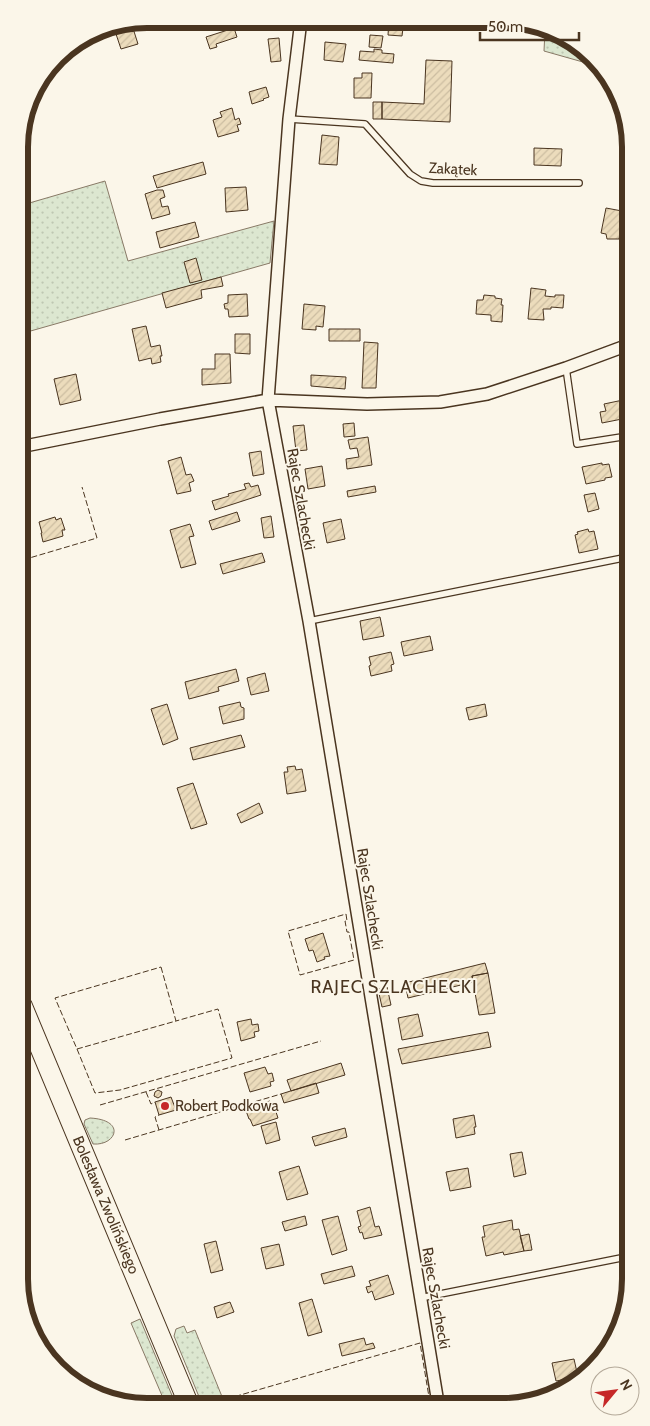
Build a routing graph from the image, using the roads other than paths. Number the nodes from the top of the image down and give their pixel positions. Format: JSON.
{"nodes":[{"id":1,"x":300,"y":28,"type":"edge"},
{"id":2,"x":289,"y":119,"type":"junction"},
{"id":3,"x":579,"y":183,"type":"dead end"},
{"id":4,"x":622,"y":347,"type":"edge"},
{"id":5,"x":566,"y":368,"type":"junction"},
{"id":6,"x":268,"y":400,"type":"junction"},
{"id":7,"x":622,"y":437,"type":"edge"},
{"id":8,"x":28,"y":445,"type":"edge"},
{"id":9,"x":622,"y":558,"type":"edge"},
{"id":10,"x":308,"y":621,"type":"junction"},
{"id":11,"x":28,"y":1019,"type":"edge"},
{"id":12,"x":622,"y":1258,"type":"edge"},
{"id":13,"x":420,"y":1298,"type":"junction"},
{"id":14,"x":186,"y":1398,"type":"edge"},
{"id":15,"x":437,"y":1398,"type":"edge"}],
"edges":[{"from":1,"to":2,"type":"street","name":"Rajec Szlachecki"},
{"from":2,"to":3,"type":"lane","name":"Zakątek"},
{"from":2,"to":6,"type":"street","name":"Rajec Szlachecki"},
{"from":4,"to":5,"type":"street"},
{"from":5,"to":6,"type":"street"},
{"from":5,"to":7,"type":"lane"},
{"from":6,"to":8,"type":"street"},
{"from":6,"to":10,"type":"street","name":"Rajec Szlachecki"},
{"from":9,"to":10,"type":"lane"},
{"from":10,"to":13,"type":"street","name":"Rajec Szlachecki"},
{"from":11,"to":14,"type":"main road","name":"Bolesława Zwolińskiego"},
{"from":12,"to":13,"type":"lane"},
{"from":13,"to":15,"type":"street","name":"Rajec Szlachecki"}]}
